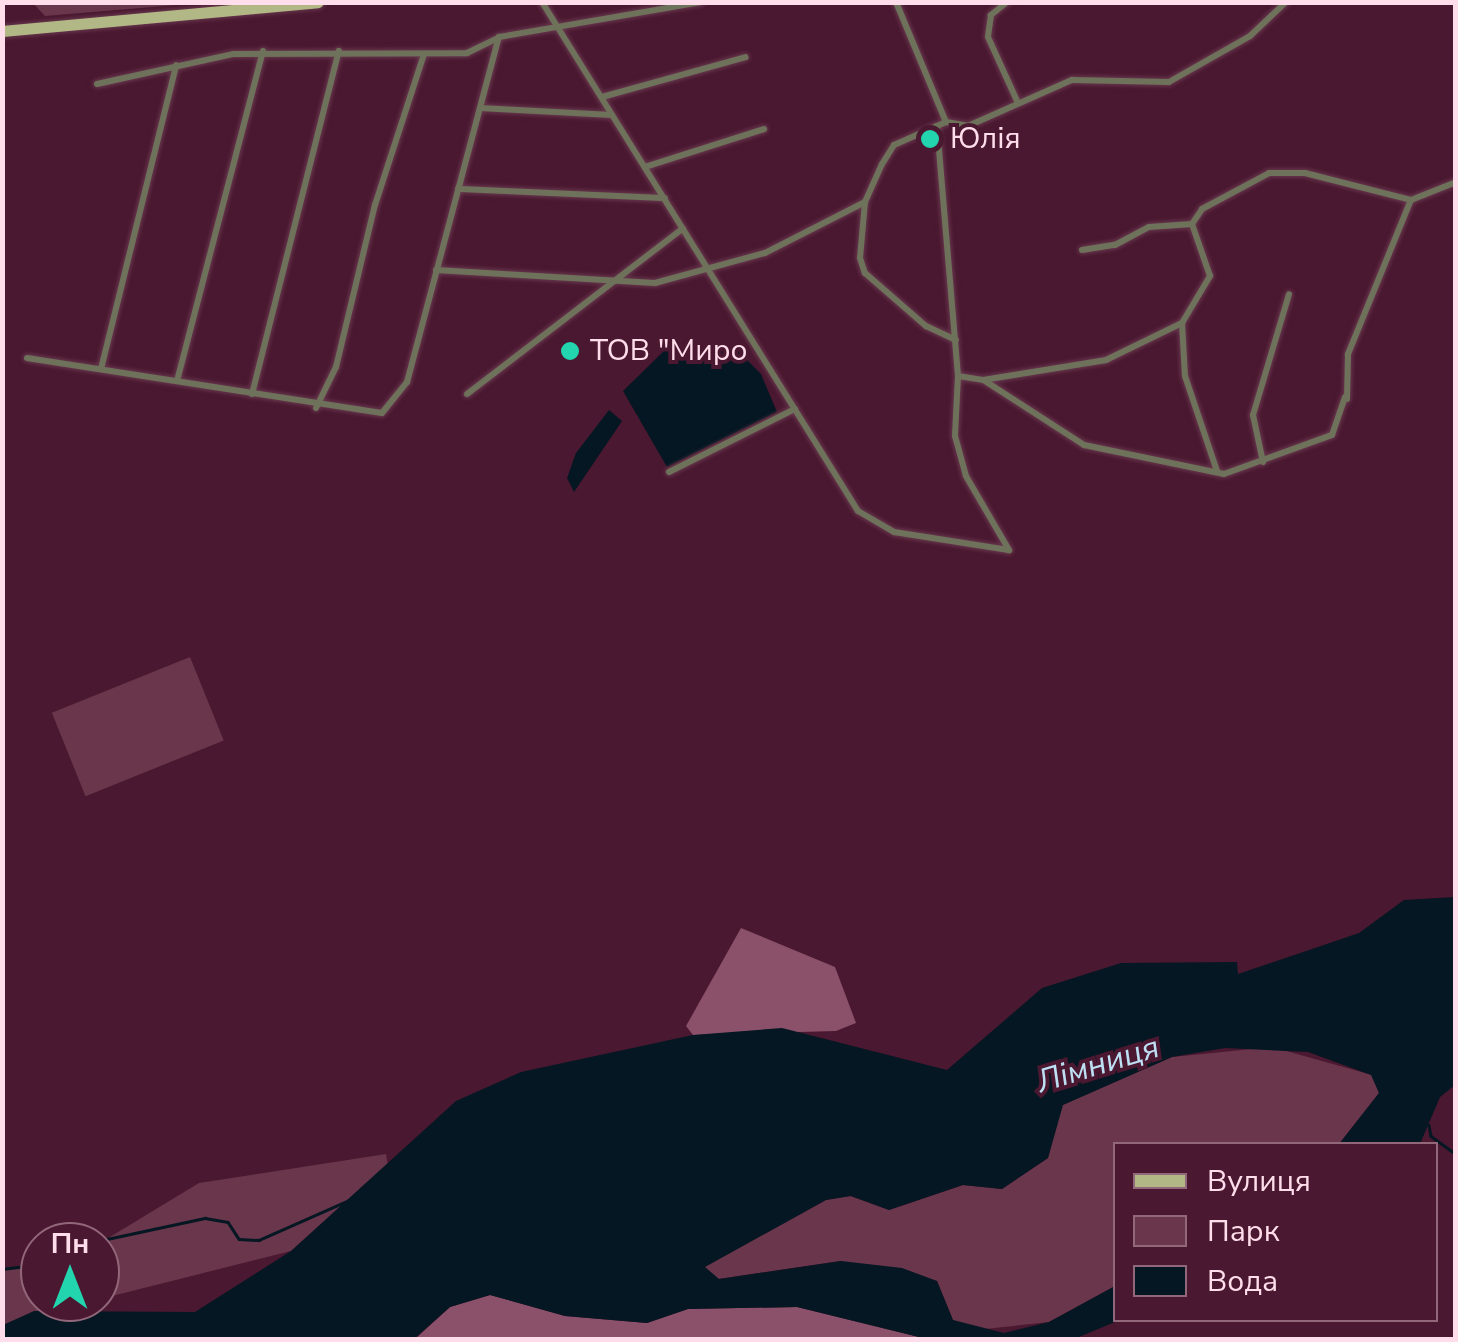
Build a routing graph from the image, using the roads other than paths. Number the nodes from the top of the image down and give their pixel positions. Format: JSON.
{"nodes":[{"id":1,"x":318,"y":2,"type":"edge"},
{"id":2,"x":542,"y":2,"type":"edge"},
{"id":3,"x":700,"y":2,"type":"edge"},
{"id":4,"x":896,"y":2,"type":"edge"},
{"id":5,"x":1008,"y":2,"type":"edge"},
{"id":6,"x":1286,"y":2,"type":"edge"},
{"id":7,"x":555,"y":23,"type":"junction"},
{"id":8,"x":2,"y":31,"type":"edge"},
{"id":9,"x":499,"y":38,"type":"junction"},
{"id":10,"x":338,"y":51,"type":"junction"},
{"id":11,"x":263,"y":52,"type":"junction"},
{"id":12,"x":424,"y":53,"type":"junction"},
{"id":13,"x":746,"y":57,"type":"dead end"},
{"id":14,"x":176,"y":65,"type":"junction"},
{"id":15,"x":97,"y":84,"type":"dead end"},
{"id":16,"x":602,"y":97,"type":"junction"},
{"id":17,"x":1018,"y":102,"type":"junction"},
{"id":18,"x":480,"y":108,"type":"junction"},
{"id":19,"x":613,"y":116,"type":"junction"},
{"id":20,"x":942,"y":124,"type":"junction"},
{"id":21,"x":764,"y":129,"type":"dead end"},
{"id":22,"x":646,"y":167,"type":"junction"},
{"id":23,"x":1456,"y":182,"type":"edge"},
{"id":24,"x":457,"y":189,"type":"junction"},
{"id":25,"x":664,"y":198,"type":"junction"},
{"id":26,"x":1411,"y":200,"type":"junction"},
{"id":27,"x":865,"y":202,"type":"junction"},
{"id":28,"x":1192,"y":224,"type":"junction"},
{"id":29,"x":684,"y":228,"type":"junction"},
{"id":30,"x":1082,"y":250,"type":"dead end"},
{"id":31,"x":436,"y":270,"type":"junction"},
{"id":32,"x":710,"y":272,"type":"junction"},
{"id":33,"x":616,"y":282,"type":"junction"},
{"id":34,"x":1290,"y":294,"type":"dead end"},
{"id":35,"x":1182,"y":324,"type":"junction"},
{"id":36,"x":956,"y":340,"type":"junction"},
{"id":37,"x":26,"y":358,"type":"dead end"},
{"id":38,"x":101,"y":369,"type":"junction"},
{"id":39,"x":958,"y":376,"type":"junction"},
{"id":40,"x":983,"y":380,"type":"junction"},
{"id":41,"x":177,"y":382,"type":"junction"},
{"id":42,"x":252,"y":394,"type":"junction"},
{"id":43,"x":467,"y":394,"type":"dead end"},
{"id":44,"x":316,"y":408,"type":"junction"},
{"id":45,"x":795,"y":409,"type":"junction"},
{"id":46,"x":1262,"y":462,"type":"junction"},
{"id":47,"x":669,"y":472,"type":"dead end"},
{"id":48,"x":1217,"y":472,"type":"junction"}],
"edges":[{"from":1,"to":8,"type":"main road"},
{"from":2,"to":7,"type":"street"},
{"from":3,"to":7,"type":"street"},
{"from":4,"to":20,"type":"street"},
{"from":5,"to":17,"type":"street"},
{"from":6,"to":17,"type":"street"},
{"from":7,"to":9,"type":"street"},
{"from":7,"to":16,"type":"street"},
{"from":9,"to":12,"type":"street"},
{"from":9,"to":18,"type":"street"},
{"from":10,"to":11,"type":"street"},
{"from":10,"to":12,"type":"street"},
{"from":10,"to":42,"type":"street"},
{"from":11,"to":14,"type":"street"},
{"from":11,"to":41,"type":"street"},
{"from":12,"to":44,"type":"street"},
{"from":13,"to":16,"type":"street"},
{"from":14,"to":15,"type":"street"},
{"from":14,"to":38,"type":"street"},
{"from":16,"to":19,"type":"street"},
{"from":17,"to":20,"type":"street"},
{"from":18,"to":19,"type":"street"},
{"from":18,"to":24,"type":"street"},
{"from":19,"to":22,"type":"street"},
{"from":20,"to":27,"type":"street"},
{"from":20,"to":36,"type":"street"},
{"from":21,"to":22,"type":"street"},
{"from":22,"to":25,"type":"street"},
{"from":23,"to":26,"type":"street"},
{"from":24,"to":25,"type":"street"},
{"from":24,"to":31,"type":"street"},
{"from":25,"to":29,"type":"street"},
{"from":26,"to":28,"type":"street"},
{"from":26,"to":46,"type":"street"},
{"from":27,"to":32,"type":"street"},
{"from":27,"to":36,"type":"street"},
{"from":28,"to":30,"type":"street"},
{"from":28,"to":35,"type":"street"},
{"from":29,"to":32,"type":"street"},
{"from":29,"to":33,"type":"street"},
{"from":31,"to":33,"type":"street"},
{"from":31,"to":44,"type":"street"},
{"from":32,"to":33,"type":"street"},
{"from":32,"to":45,"type":"street"},
{"from":33,"to":43,"type":"street"},
{"from":34,"to":46,"type":"street"},
{"from":35,"to":40,"type":"street"},
{"from":35,"to":48,"type":"street"},
{"from":36,"to":39,"type":"street"},
{"from":37,"to":38,"type":"street"},
{"from":38,"to":41,"type":"street"},
{"from":39,"to":40,"type":"street"},
{"from":39,"to":45,"type":"street"},
{"from":40,"to":48,"type":"street"},
{"from":41,"to":42,"type":"street"},
{"from":42,"to":44,"type":"street"},
{"from":45,"to":47,"type":"street"},
{"from":46,"to":48,"type":"street"}]}
